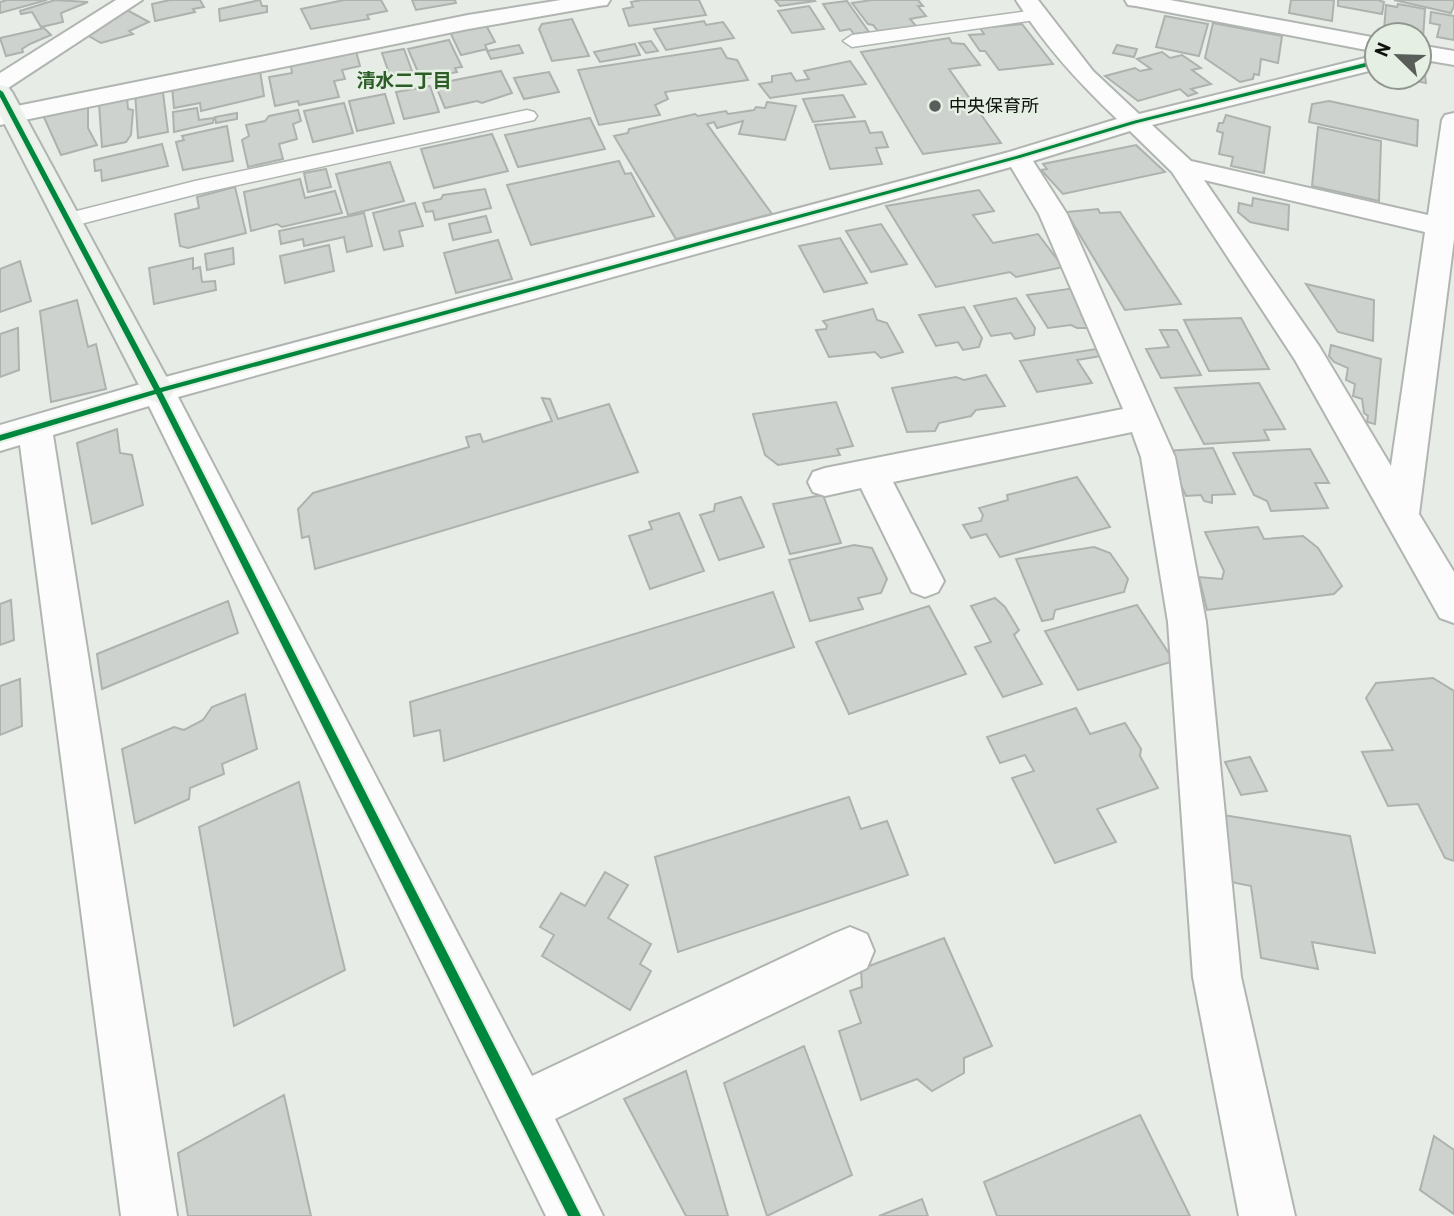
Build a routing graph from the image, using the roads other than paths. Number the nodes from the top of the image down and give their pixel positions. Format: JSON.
{"nodes":[{"id":1,"x":131,"y":0,"type":"edge"},
{"id":2,"x":599,"y":0,"type":"edge"},
{"id":3,"x":1136,"y":0,"type":"edge"},
{"id":4,"x":1031,"y":7,"type":"edge"},
{"id":5,"x":852,"y":41,"type":"dead end"},
{"id":6,"x":1363,"y":41,"type":"edge"},
{"id":7,"x":1433,"y":54,"type":"edge"},
{"id":8,"x":1454,"y":58,"type":"edge"},
{"id":9,"x":1363,"y":65,"type":"edge"},
{"id":10,"x":0,"y":83,"type":"edge"},
{"id":11,"x":4,"y":108,"type":"edge"},
{"id":12,"x":527,"y":116,"type":"dead end"},
{"id":13,"x":1454,"y":120,"type":"edge"},
{"id":14,"x":1135,"y":122,"type":"junction"},
{"id":15,"x":1018,"y":157,"type":"junction"},
{"id":16,"x":1182,"y":167,"type":"junction"},
{"id":17,"x":69,"y":219,"type":"junction"},
{"id":18,"x":1447,"y":229,"type":"edge"},
{"id":19,"x":158,"y":391,"type":"junction"},
{"id":20,"x":1143,"y":417,"type":"junction"},
{"id":21,"x":18,"y":433,"type":"edge"},
{"id":22,"x":871,"y":473,"type":"junction"},
{"id":23,"x":825,"y":482,"type":"dead end"},
{"id":24,"x":1401,"y":516,"type":"junction"},
{"id":25,"x":925,"y":581,"type":"dead end"},
{"id":26,"x":1454,"y":606,"type":"edge"},
{"id":27,"x":850,"y":951,"type":"dead end"},
{"id":28,"x":520,"y":1108,"type":"junction"},
{"id":29,"x":149,"y":1216,"type":"edge"},
{"id":30,"x":575,"y":1216,"type":"edge"},
{"id":31,"x":1267,"y":1216,"type":"edge"}],
"edges":[{"from":1,"to":10,"type":"street"},
{"from":2,"to":11,"type":"street"},
{"from":3,"to":6,"type":"street"},
{"from":4,"to":5,"type":"lane"},
{"from":4,"to":14,"type":"street"},
{"from":7,"to":8,"type":"street"},
{"from":9,"to":14,"type":"street"},
{"from":11,"to":17,"type":"street"},
{"from":12,"to":17,"type":"lane"},
{"from":13,"to":18,"type":"street"},
{"from":14,"to":15,"type":"street"},
{"from":14,"to":16,"type":"street"},
{"from":15,"to":19,"type":"street"},
{"from":15,"to":20,"type":"street"},
{"from":16,"to":18,"type":"street"},
{"from":16,"to":24,"type":"street"},
{"from":17,"to":19,"type":"street"},
{"from":18,"to":24,"type":"street"},
{"from":19,"to":21,"type":"street"},
{"from":19,"to":28,"type":"street"},
{"from":20,"to":22,"type":"street"},
{"from":20,"to":31,"type":"street"},
{"from":21,"to":29,"type":"street"},
{"from":22,"to":23,"type":"street"},
{"from":22,"to":25,"type":"street"},
{"from":24,"to":26,"type":"street"},
{"from":27,"to":28,"type":"street"},
{"from":28,"to":30,"type":"street"}]}
